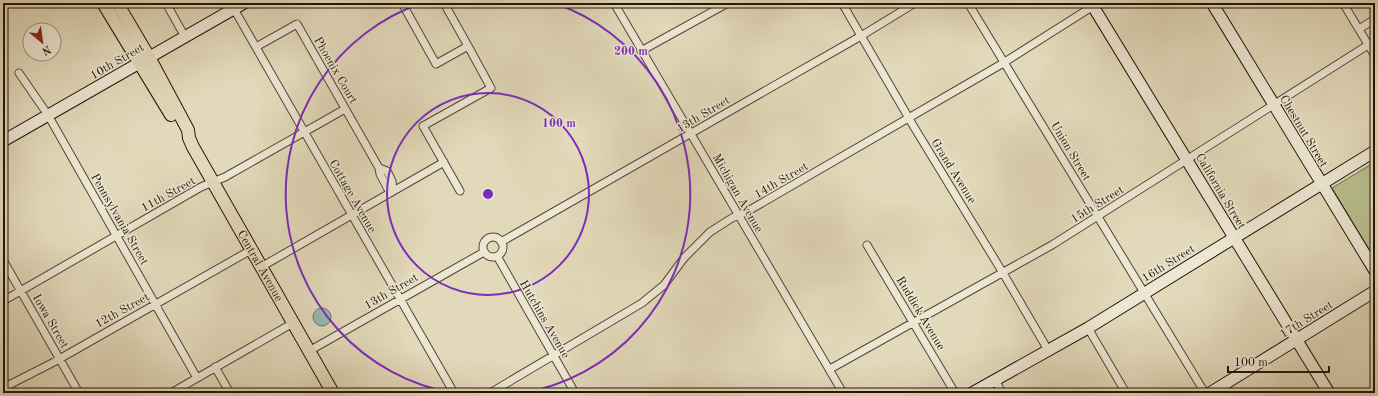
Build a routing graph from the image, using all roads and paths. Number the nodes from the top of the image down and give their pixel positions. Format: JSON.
{"nodes":[{"id":1,"x":103,"y":3,"type":"edge"},
{"id":2,"x":117,"y":3,"type":"edge"},
{"id":3,"x":166,"y":3,"type":"edge"},
{"id":4,"x":244,"y":3,"type":"edge"},
{"id":5,"x":402,"y":3,"type":"edge"},
{"id":6,"x":444,"y":3,"type":"edge"},
{"id":7,"x":614,"y":3,"type":"edge"},
{"id":8,"x":842,"y":3,"type":"edge"},
{"id":9,"x":915,"y":3,"type":"edge"},
{"id":10,"x":968,"y":3,"type":"edge"},
{"id":11,"x":1212,"y":3,"type":"edge"},
{"id":12,"x":1343,"y":3,"type":"edge"},
{"id":13,"x":725,"y":4,"type":"edge"},
{"id":14,"x":1094,"y":4,"type":"edge"},
{"id":15,"x":234,"y":9,"type":"junction"},
{"id":16,"x":1375,"y":19,"type":"edge"},
{"id":17,"x":1359,"y":29,"type":"junction"},
{"id":18,"x":862,"y":36,"type":"junction"},
{"id":19,"x":185,"y":37,"type":"junction"},
{"id":20,"x":1368,"y":44,"type":"junction"},
{"id":21,"x":468,"y":46,"type":"junction"},
{"id":22,"x":256,"y":47,"type":"junction"},
{"id":23,"x":641,"y":51,"type":"junction"},
{"id":24,"x":1375,"y":56,"type":"edge"},
{"id":25,"x":144,"y":59,"type":"junction"},
{"id":26,"x":1004,"y":62,"type":"junction"},
{"id":27,"x":19,"y":73,"type":"dead end"},
{"id":28,"x":1273,"y":105,"type":"junction"},
{"id":29,"x":345,"y":109,"type":"junction"},
{"id":30,"x":48,"y":115,"type":"junction"},
{"id":31,"x":910,"y":118,"type":"junction"},
{"id":32,"x":304,"y":132,"type":"junction"},
{"id":33,"x":690,"y":134,"type":"junction"},
{"id":34,"x":3,"y":141,"type":"edge"},
{"id":35,"x":1375,"y":151,"type":"edge"},
{"id":36,"x":1187,"y":160,"type":"junction"},
{"id":37,"x":444,"y":162,"type":"junction"},
{"id":38,"x":213,"y":182,"type":"junction"},
{"id":39,"x":1321,"y":184,"type":"junction"},
{"id":40,"x":460,"y":191,"type":"dead end"},
{"id":41,"x":392,"y":192,"type":"junction"},
{"id":42,"x":352,"y":215,"type":"junction"},
{"id":43,"x":738,"y":215,"type":"junction"},
{"id":44,"x":1098,"y":216,"type":"junction"},
{"id":45,"x":116,"y":235,"type":"junction"},
{"id":46,"x":1234,"y":237,"type":"junction"},
{"id":47,"x":501,"y":242,"type":"junction"},
{"id":48,"x":867,"y":245,"type":"dead end"},
{"id":49,"x":251,"y":250,"type":"junction"},
{"id":50,"x":484,"y":252,"type":"junction"},
{"id":51,"x":497,"y":256,"type":"junction"},
{"id":52,"x":3,"y":260,"type":"edge"},
{"id":53,"x":261,"y":267,"type":"junction"},
{"id":54,"x":1375,"y":271,"type":"edge"},
{"id":55,"x":1003,"y":272,"type":"junction"},
{"id":56,"x":1375,"y":291,"type":"edge"},
{"id":57,"x":20,"y":292,"type":"junction"},
{"id":58,"x":1145,"y":293,"type":"junction"},
{"id":59,"x":400,"y":299,"type":"junction"},
{"id":60,"x":3,"y":301,"type":"edge"},
{"id":61,"x":156,"y":304,"type":"junction"},
{"id":62,"x":293,"y":323,"type":"junction"},
{"id":63,"x":914,"y":323,"type":"junction"},
{"id":64,"x":1088,"y":328,"type":"junction"},
{"id":65,"x":1296,"y":340,"type":"junction"},
{"id":66,"x":1048,"y":350,"type":"junction"},
{"id":67,"x":309,"y":351,"type":"junction"},
{"id":68,"x":554,"y":356,"type":"junction"},
{"id":69,"x":60,"y":358,"type":"junction"},
{"id":70,"x":215,"y":367,"type":"junction"},
{"id":71,"x":830,"y":369,"type":"junction"},
{"id":72,"x":197,"y":378,"type":"junction"},
{"id":73,"x":995,"y":380,"type":"junction"},
{"id":74,"x":3,"y":388,"type":"edge"},
{"id":75,"x":79,"y":393,"type":"edge"},
{"id":76,"x":171,"y":393,"type":"edge"},
{"id":77,"x":230,"y":393,"type":"edge"},
{"id":78,"x":333,"y":393,"type":"edge"},
{"id":79,"x":454,"y":393,"type":"edge"},
{"id":80,"x":490,"y":393,"type":"edge"},
{"id":81,"x":575,"y":393,"type":"edge"},
{"id":82,"x":844,"y":393,"type":"edge"},
{"id":83,"x":955,"y":393,"type":"edge"},
{"id":84,"x":972,"y":393,"type":"edge"},
{"id":85,"x":1002,"y":393,"type":"edge"},
{"id":86,"x":1126,"y":393,"type":"edge"},
{"id":87,"x":1206,"y":393,"type":"edge"},
{"id":88,"x":1210,"y":393,"type":"edge"},
{"id":89,"x":1329,"y":393,"type":"edge"}],
"edges":[{"from":1,"to":25,"type":"main road","name":"Central Avenue"},
{"from":2,"to":25,"type":"main road","name":"Central Avenue"},
{"from":3,"to":19,"type":"street"},
{"from":4,"to":15,"type":"street","name":"10th Street"},
{"from":5,"to":21,"type":"street"},
{"from":6,"to":21,"type":"street"},
{"from":7,"to":23,"type":"street","name":"Michigan Avenue"},
{"from":8,"to":18,"type":"street","name":"Grand Avenue"},
{"from":9,"to":18,"type":"street","name":"13th Street"},
{"from":10,"to":26,"type":"street","name":"Union Street"},
{"from":11,"to":28,"type":"street","name":"Chestnut Street"},
{"from":12,"to":17,"type":"street"},
{"from":13,"to":23,"type":"street"},
{"from":14,"to":26,"type":"street","name":"14th Street"},
{"from":14,"to":36,"type":"street","name":"California Street"},
{"from":15,"to":19,"type":"street","name":"10th Street"},
{"from":15,"to":22,"type":"street","name":"Cottage Avenue"},
{"from":16,"to":17,"type":"street"},
{"from":17,"to":20,"type":"street"},
{"from":18,"to":31,"type":"street","name":"Grand Avenue"},
{"from":18,"to":33,"type":"street","name":"13th Street"},
{"from":19,"to":25,"type":"street","name":"10th Street"},
{"from":20,"to":24,"type":"street"},
{"from":20,"to":28,"type":"street","name":"15th Street"},
{"from":21,"to":37,"type":"street"},
{"from":22,"to":29,"type":"street","name":"Phoenix Court"},
{"from":22,"to":32,"type":"street","name":"Cottage Avenue"},
{"from":23,"to":33,"type":"street","name":"Michigan Avenue"},
{"from":25,"to":30,"type":"street","name":"10th Street"},
{"from":25,"to":38,"type":"main road","name":"Central Avenue"},
{"from":26,"to":31,"type":"street","name":"14th Street"},
{"from":26,"to":44,"type":"street","name":"Union Street"},
{"from":27,"to":30,"type":"street","name":"Pennsylvania Street"},
{"from":28,"to":36,"type":"street","name":"15th Street"},
{"from":28,"to":39,"type":"street","name":"Chestnut Street"},
{"from":29,"to":32,"type":"street","name":"11th Street"},
{"from":29,"to":41,"type":"street","name":"Phoenix Court"},
{"from":30,"to":34,"type":"street","name":"10th Street"},
{"from":30,"to":45,"type":"street","name":"Pennsylvania Street"},
{"from":31,"to":43,"type":"street","name":"14th Street"},
{"from":31,"to":55,"type":"street","name":"Grand Avenue"},
{"from":32,"to":38,"type":"street","name":"11th Street"},
{"from":32,"to":42,"type":"street","name":"Cottage Avenue"},
{"from":33,"to":43,"type":"street","name":"Michigan Avenue"},
{"from":33,"to":47,"type":"street","name":"13th Street"},
{"from":35,"to":39,"type":"street","name":"16th Street"},
{"from":36,"to":44,"type":"street","name":"15th Street"},
{"from":36,"to":46,"type":"street","name":"California Street"},
{"from":37,"to":40,"type":"street"},
{"from":37,"to":41,"type":"street"},
{"from":38,"to":45,"type":"street","name":"11th Street"},
{"from":38,"to":49,"type":"main road","name":"Central Avenue"},
{"from":39,"to":46,"type":"street","name":"16th Street"},
{"from":39,"to":54,"type":"street","name":"Chestnut Street"},
{"from":41,"to":42,"type":"street"},
{"from":42,"to":53,"type":"street"},
{"from":42,"to":59,"type":"street","name":"Cottage Avenue"},
{"from":43,"to":68,"type":"street","name":"14th Street"},
{"from":43,"to":71,"type":"street","name":"Michigan Avenue"},
{"from":44,"to":55,"type":"street","name":"15th Street"},
{"from":44,"to":58,"type":"street","name":"Union Street"},
{"from":45,"to":57,"type":"street","name":"11th Street"},
{"from":45,"to":61,"type":"street","name":"Pennsylvania Street"},
{"from":46,"to":58,"type":"street","name":"16th Street"},
{"from":46,"to":65,"type":"street","name":"California Street"},
{"from":47,"to":50,"type":"street"},
{"from":47,"to":51,"type":"street"},
{"from":48,"to":63,"type":"street","name":"Ruddick Avenue"},
{"from":49,"to":53,"type":"main road","name":"Central Avenue"},
{"from":49,"to":61,"type":"street","name":"12th Street"},
{"from":50,"to":51,"type":"street"},
{"from":50,"to":59,"type":"street","name":"13th Street"},
{"from":51,"to":68,"type":"street","name":"Hutchins Avenue"},
{"from":52,"to":57,"type":"street","name":"Iowa Street"},
{"from":53,"to":62,"type":"main road","name":"Central Avenue"},
{"from":55,"to":63,"type":"street","name":"15th Street"},
{"from":55,"to":66,"type":"street","name":"Grand Avenue"},
{"from":56,"to":65,"type":"street","name":"17th Street"},
{"from":57,"to":60,"type":"street","name":"11th Street"},
{"from":57,"to":69,"type":"street","name":"Iowa Street"},
{"from":58,"to":64,"type":"street","name":"16th Street"},
{"from":58,"to":87,"type":"street","name":"Union Street"},
{"from":59,"to":67,"type":"street","name":"13th Street"},
{"from":59,"to":79,"type":"street","name":"Cottage Avenue"},
{"from":61,"to":69,"type":"street","name":"12th Street"},
{"from":61,"to":72,"type":"street","name":"Pennsylvania Street"},
{"from":62,"to":67,"type":"main road","name":"Central Avenue"},
{"from":62,"to":70,"type":"street"},
{"from":63,"to":71,"type":"street","name":"15th Street"},
{"from":63,"to":83,"type":"street","name":"Ruddick Avenue"},
{"from":64,"to":66,"type":"street","name":"16th Street"},
{"from":64,"to":86,"type":"street"},
{"from":65,"to":88,"type":"street","name":"17th Street"},
{"from":65,"to":89,"type":"street","name":"California Street"},
{"from":66,"to":73,"type":"street","name":"16th Street"},
{"from":67,"to":78,"type":"main road","name":"Central Avenue"},
{"from":68,"to":80,"type":"street","name":"14th Street"},
{"from":68,"to":81,"type":"street","name":"Hutchins Avenue"},
{"from":69,"to":74,"type":"street","name":"12th Street"},
{"from":69,"to":75,"type":"street","name":"Iowa Street"},
{"from":70,"to":72,"type":"street"},
{"from":70,"to":77,"type":"street"},
{"from":71,"to":82,"type":"street","name":"Michigan Avenue"},
{"from":72,"to":76,"type":"street"},
{"from":73,"to":84,"type":"street","name":"16th Street"},
{"from":73,"to":85,"type":"street"}]}
